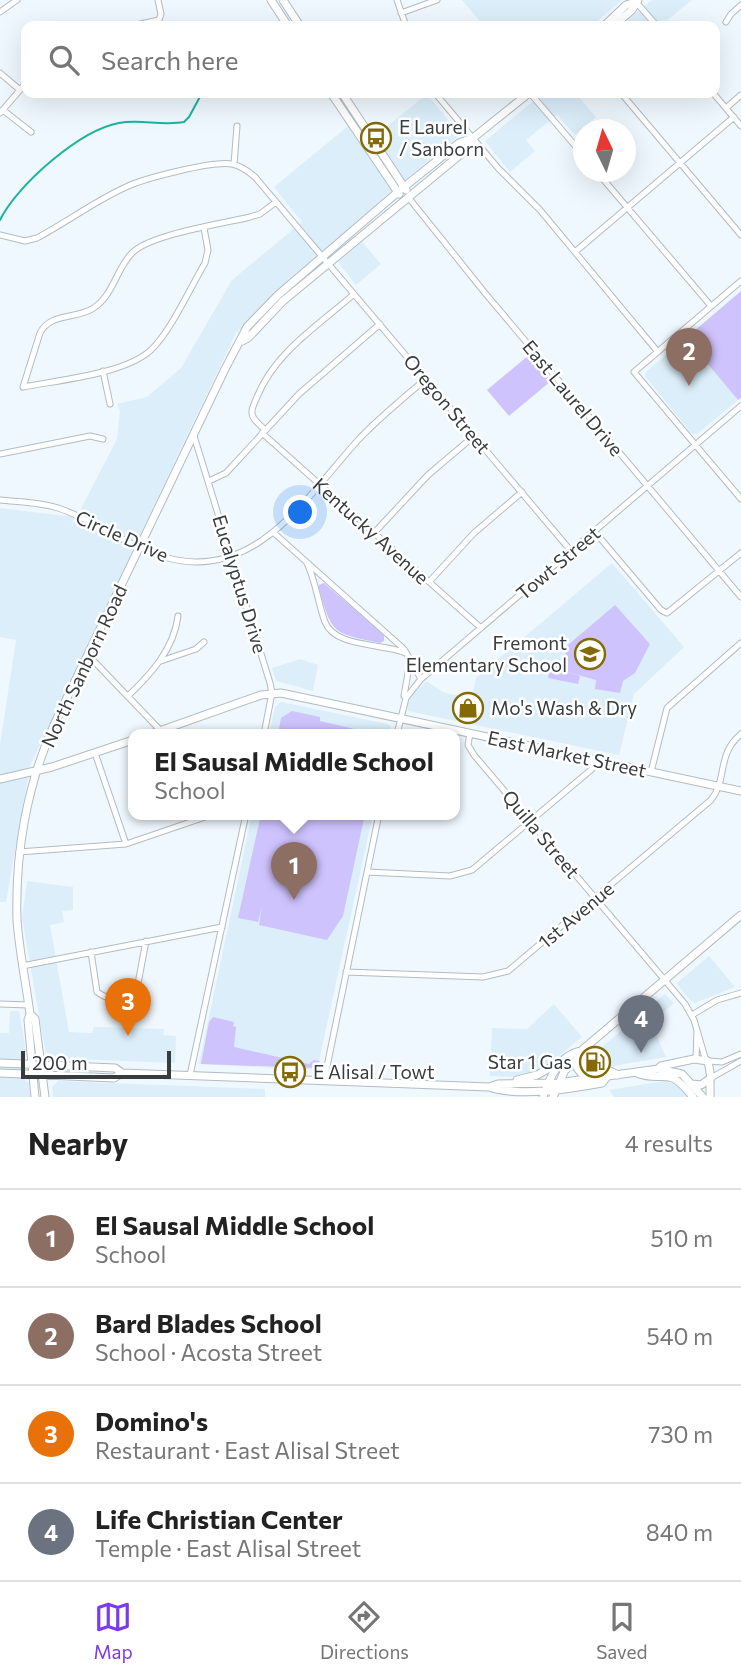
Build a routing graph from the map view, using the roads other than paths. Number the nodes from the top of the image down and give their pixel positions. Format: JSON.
{"nodes":[{"id":1,"x":16,"y":0,"type":"edge"},
{"id":2,"x":159,"y":0,"type":"edge"},
{"id":3,"x":271,"y":0,"type":"edge"},
{"id":4,"x":283,"y":0,"type":"edge"},
{"id":5,"x":397,"y":0,"type":"edge"},
{"id":6,"x":437,"y":0,"type":"edge"},
{"id":7,"x":637,"y":1,"type":"edge"},
{"id":8,"x":741,"y":5,"type":"edge"},
{"id":9,"x":0,"y":12,"type":"edge"},
{"id":10,"x":401,"y":13,"type":"junction"},
{"id":11,"x":155,"y":21,"type":"edge"},
{"id":12,"x":285,"y":21,"type":"edge"},
{"id":13,"x":297,"y":21,"type":"edge"},
{"id":14,"x":404,"y":21,"type":"edge"},
{"id":15,"x":609,"y":21,"type":"edge"},
{"id":16,"x":619,"y":21,"type":"edge"},
{"id":17,"x":653,"y":21,"type":"edge"},
{"id":18,"x":726,"y":22,"type":"dead end"},
{"id":19,"x":0,"y":73,"type":"edge"},
{"id":20,"x":20,"y":90,"type":"joint"},
{"id":21,"x":741,"y":95,"type":"edge"},
{"id":22,"x":334,"y":98,"type":"edge"},
{"id":23,"x":345,"y":98,"type":"edge"},
{"id":24,"x":439,"y":98,"type":"edge"},
{"id":25,"x":524,"y":98,"type":"edge"},
{"id":26,"x":534,"y":98,"type":"edge"},
{"id":27,"x":625,"y":98,"type":"edge"},
{"id":28,"x":717,"y":98,"type":"edge"},
{"id":29,"x":726,"y":108,"type":"junction"},
{"id":30,"x":1,"y":111,"type":"edge"},
{"id":31,"x":734,"y":117,"type":"junction"},
{"id":32,"x":237,"y":126,"type":"dead end"},
{"id":33,"x":741,"y":126,"type":"edge"},
{"id":34,"x":31,"y":132,"type":"dead end"},
{"id":35,"x":473,"y":138,"type":"junction"},
{"id":36,"x":573,"y":144,"type":"edge"},
{"id":37,"x":680,"y":163,"type":"junction"},
{"id":38,"x":234,"y":164,"type":"junction"},
{"id":39,"x":606,"y":182,"type":"edge"},
{"id":40,"x":405,"y":187,"type":"junction"},
{"id":41,"x":397,"y":192,"type":"junction"},
{"id":42,"x":408,"y":197,"type":"junction"},
{"id":43,"x":276,"y":202,"type":"junction"},
{"id":44,"x":627,"y":207,"type":"junction"},
{"id":45,"x":204,"y":228,"type":"junction"},
{"id":46,"x":0,"y":235,"type":"edge"},
{"id":47,"x":741,"y":235,"type":"edge"},
{"id":48,"x":575,"y":252,"type":"junction"},
{"id":49,"x":323,"y":256,"type":"junction"},
{"id":50,"x":329,"y":263,"type":"junction"},
{"id":51,"x":741,"y":281,"type":"edge"},
{"id":52,"x":354,"y":294,"type":"junction"},
{"id":53,"x":711,"y":306,"type":"junction"},
{"id":54,"x":380,"y":324,"type":"junction"},
{"id":55,"x":242,"y":341,"type":"junction"},
{"id":56,"x":658,"y":352,"type":"junction"},
{"id":57,"x":103,"y":371,"type":"junction"},
{"id":58,"x":426,"y":379,"type":"junction"},
{"id":59,"x":110,"y":404,"type":"dead end"},
{"id":60,"x":741,"y":406,"type":"edge"},
{"id":61,"x":264,"y":431,"type":"junction"},
{"id":62,"x":194,"y":436,"type":"junction"},
{"id":63,"x":474,"y":436,"type":"junction"},
{"id":64,"x":103,"y":439,"type":"dead end"},
{"id":65,"x":695,"y":445,"type":"junction"},
{"id":66,"x":0,"y":454,"type":"edge"},
{"id":67,"x":209,"y":481,"type":"junction"},
{"id":68,"x":319,"y":484,"type":"junction"},
{"id":69,"x":648,"y":486,"type":"junction"},
{"id":70,"x":522,"y":492,"type":"junction"},
{"id":71,"x":741,"y":499,"type":"edge"},
{"id":72,"x":0,"y":500,"type":"edge"},
{"id":73,"x":595,"y":532,"type":"junction"},
{"id":74,"x":274,"y":533,"type":"junction"},
{"id":75,"x":374,"y":533,"type":"junction"},
{"id":76,"x":140,"y":547,"type":"junction"},
{"id":77,"x":571,"y":551,"type":"junction"},
{"id":78,"x":741,"y":553,"type":"edge"},
{"id":79,"x":232,"y":555,"type":"junction"},
{"id":80,"x":305,"y":561,"type":"junction"},
{"id":81,"x":719,"y":571,"type":"junction"},
{"id":82,"x":429,"y":582,"type":"junction"},
{"id":83,"x":330,"y":583,"type":"junction"},
{"id":84,"x":316,"y":591,"type":"junction"},
{"id":85,"x":741,"y":597,"type":"edge"},
{"id":86,"x":178,"y":616,"type":"dead end"},
{"id":87,"x":481,"y":628,"type":"junction"},
{"id":88,"x":385,"y":632,"type":"junction"},
{"id":89,"x":204,"y":642,"type":"dead end"},
{"id":90,"x":741,"y":643,"type":"edge"},
{"id":91,"x":377,"y":646,"type":"junction"},
{"id":92,"x":407,"y":654,"type":"junction"},
{"id":93,"x":88,"y":655,"type":"junction"},
{"id":94,"x":160,"y":661,"type":"junction"},
{"id":95,"x":410,"y":661,"type":"junction"},
{"id":96,"x":421,"y":679,"type":"junction"},
{"id":97,"x":272,"y":693,"type":"junction"},
{"id":98,"x":128,"y":696,"type":"junction"},
{"id":99,"x":402,"y":708,"type":"junction"},
{"id":100,"x":400,"y":718,"type":"junction"},
{"id":101,"x":158,"y":729,"type":"edge"},
{"id":102,"x":170,"y":729,"type":"edge"},
{"id":103,"x":265,"y":729,"type":"edge"},
{"id":104,"x":398,"y":729,"type":"edge"},
{"id":105,"x":451,"y":729,"type":"edge"},
{"id":106,"x":460,"y":731,"type":"edge"},
{"id":107,"x":470,"y":733,"type":"junction"},
{"id":108,"x":741,"y":734,"type":"edge"},
{"id":109,"x":128,"y":742,"type":"edge"},
{"id":110,"x":95,"y":753,"type":"junction"},
{"id":111,"x":594,"y":760,"type":"junction"},
{"id":112,"x":37,"y":772,"type":"junction"},
{"id":113,"x":651,"y":772,"type":"junction"},
{"id":114,"x":0,"y":779,"type":"edge"},
{"id":115,"x":718,"y":786,"type":"junction"},
{"id":116,"x":741,"y":791,"type":"edge"},
{"id":117,"x":198,"y":820,"type":"edge"},
{"id":118,"x":245,"y":820,"type":"edge"},
{"id":119,"x":378,"y":820,"type":"edge"},
{"id":120,"x":531,"y":821,"type":"junction"},
{"id":121,"x":192,"y":822,"type":"joint"},
{"id":122,"x":126,"y":844,"type":"junction"},
{"id":123,"x":19,"y":852,"type":"junction"},
{"id":124,"x":367,"y":872,"type":"junction"},
{"id":125,"x":596,"y":898,"type":"junction"},
{"id":126,"x":741,"y":915,"type":"edge"},
{"id":127,"x":222,"y":927,"type":"junction"},
{"id":128,"x":146,"y":941,"type":"junction"},
{"id":129,"x":91,"y":952,"type":"junction"},
{"id":130,"x":22,"y":966,"type":"junction"},
{"id":131,"x":346,"y":972,"type":"junction"},
{"id":132,"x":664,"y":980,"type":"junction"},
{"id":133,"x":741,"y":993,"type":"edge"},
{"id":134,"x":0,"y":1004,"type":"edge"},
{"id":135,"x":29,"y":1005,"type":"junction"},
{"id":136,"x":692,"y":1015,"type":"junction"},
{"id":137,"x":697,"y":1031,"type":"junction"},
{"id":138,"x":741,"y":1054,"type":"edge"},
{"id":139,"x":579,"y":1056,"type":"junction"},
{"id":140,"x":695,"y":1059,"type":"junction"},
{"id":141,"x":564,"y":1061,"type":"junction"},
{"id":142,"x":707,"y":1061,"type":"junction"},
{"id":143,"x":741,"y":1061,"type":"edge"},
{"id":144,"x":0,"y":1063,"type":"edge"},
{"id":145,"x":38,"y":1064,"type":"junction"},
{"id":146,"x":658,"y":1069,"type":"junction"},
{"id":147,"x":0,"y":1073,"type":"edge"},
{"id":148,"x":122,"y":1073,"type":"junction"},
{"id":149,"x":636,"y":1073,"type":"junction"},
{"id":150,"x":39,"y":1075,"type":"junction"},
{"id":151,"x":190,"y":1075,"type":"junction"},
{"id":152,"x":619,"y":1075,"type":"junction"},
{"id":153,"x":711,"y":1079,"type":"junction"},
{"id":154,"x":324,"y":1081,"type":"junction"},
{"id":155,"x":689,"y":1081,"type":"junction"},
{"id":156,"x":498,"y":1084,"type":"junction"},
{"id":157,"x":548,"y":1084,"type":"junction"},
{"id":158,"x":489,"y":1087,"type":"junction"},
{"id":159,"x":555,"y":1091,"type":"edge"},
{"id":160,"x":544,"y":1095,"type":"edge"},
{"id":161,"x":36,"y":1097,"type":"edge"},
{"id":162,"x":45,"y":1097,"type":"edge"},
{"id":163,"x":693,"y":1097,"type":"edge"},
{"id":164,"x":703,"y":1097,"type":"edge"},
{"id":165,"x":710,"y":1097,"type":"edge"}],
"edges":[{"from":1,"to":9,"type":"street"},
{"from":2,"to":11,"type":"street"},
{"from":3,"to":12,"type":"main road"},
{"from":4,"to":13,"type":"main road"},
{"from":5,"to":10,"type":"street"},
{"from":6,"to":10,"type":"street"},
{"from":7,"to":15,"type":"main road"},
{"from":7,"to":16,"type":"main road"},
{"from":7,"to":17,"type":"street"},
{"from":8,"to":18,"type":"street"},
{"from":10,"to":14,"type":"street"},
{"from":19,"to":20,"type":"street"},
{"from":20,"to":30,"type":"street"},
{"from":21,"to":29,"type":"street"},
{"from":22,"to":41,"type":"main road"},
{"from":23,"to":40,"type":"main road","name":"East Laurel Drive"},
{"from":24,"to":35,"type":"street"},
{"from":25,"to":35,"type":"main road","name":"North Sanborn Road"},
{"from":26,"to":36,"type":"street"},
{"from":27,"to":37,"type":"street"},
{"from":28,"to":29,"type":"street"},
{"from":29,"to":31,"type":"street"},
{"from":30,"to":34,"type":"street"},
{"from":31,"to":33,"type":"street"},
{"from":31,"to":37,"type":"street"},
{"from":32,"to":38,"type":"street"},
{"from":35,"to":40,"type":"main road","name":"North Sanborn Road"},
{"from":35,"to":42,"type":"main road","name":"North Sanborn Road"},
{"from":35,"to":48,"type":"street"},
{"from":37,"to":44,"type":"street"},
{"from":37,"to":47,"type":"street"},
{"from":38,"to":43,"type":"street","name":"Oregon Street"},
{"from":38,"to":46,"type":"street"},
{"from":39,"to":44,"type":"street"},
{"from":40,"to":41,"type":"main road","name":"North Sanborn Road"},
{"from":40,"to":42,"type":"main road","name":"East Laurel Drive"},
{"from":41,"to":42,"type":"main road","name":"East Laurel Drive"},
{"from":41,"to":49,"type":"main road","name":"North Sanborn Road"},
{"from":42,"to":50,"type":"main road","name":"North Sanborn Road"},
{"from":42,"to":69,"type":"street","name":"East Laurel Drive"},
{"from":43,"to":45,"type":"street"},
{"from":43,"to":49,"type":"street","name":"Oregon Street"},
{"from":44,"to":48,"type":"street"},
{"from":44,"to":53,"type":"street"},
{"from":45,"to":57,"type":"street"},
{"from":45,"to":57,"type":"street"},
{"from":48,"to":56,"type":"street"},
{"from":49,"to":50,"type":"street","name":"Oregon Street"},
{"from":49,"to":55,"type":"main road","name":"North Sanborn Road"},
{"from":50,"to":52,"type":"street","name":"Oregon Street"},
{"from":50,"to":55,"type":"main road","name":"North Sanborn Road"},
{"from":51,"to":53,"type":"street"},
{"from":52,"to":54,"type":"street","name":"Oregon Street"},
{"from":52,"to":61,"type":"street"},
{"from":53,"to":56,"type":"street"},
{"from":54,"to":58,"type":"street","name":"Oregon Street"},
{"from":54,"to":61,"type":"street"},
{"from":55,"to":62,"type":"main road","name":"North Sanborn Road"},
{"from":56,"to":65,"type":"street"},
{"from":57,"to":59,"type":"street"},
{"from":58,"to":63,"type":"street","name":"Oregon Street"},
{"from":58,"to":68,"type":"street","name":"Circle Drive"},
{"from":60,"to":65,"type":"street","name":"Towt Street"},
{"from":61,"to":67,"type":"street"},
{"from":61,"to":68,"type":"street","name":"Kentucky Avenue"},
{"from":62,"to":67,"type":"street","name":"Eucalyptus Drive"},
{"from":62,"to":76,"type":"main road","name":"North Sanborn Road"},
{"from":63,"to":70,"type":"street","name":"Oregon Street"},
{"from":63,"to":75,"type":"street"},
{"from":64,"to":66,"type":"street"},
{"from":65,"to":69,"type":"street","name":"Towt Street"},
{"from":65,"to":71,"type":"street"},
{"from":67,"to":79,"type":"street","name":"Eucalyptus Drive"},
{"from":68,"to":74,"type":"street","name":"Circle Drive"},
{"from":68,"to":75,"type":"street","name":"Kentucky Avenue"},
{"from":69,"to":73,"type":"street","name":"Towt Street"},
{"from":69,"to":81,"type":"street","name":"East Laurel Drive"},
{"from":70,"to":77,"type":"street","name":"Oregon Street"},
{"from":70,"to":82,"type":"street"},
{"from":72,"to":76,"type":"street","name":"Circle Drive"},
{"from":73,"to":77,"type":"street","name":"Towt Street"},
{"from":73,"to":81,"type":"street"},
{"from":74,"to":79,"type":"street","name":"Circle Drive"},
{"from":74,"to":80,"type":"street"},
{"from":75,"to":82,"type":"street","name":"Kentucky Avenue"},
{"from":76,"to":79,"type":"street","name":"Circle Drive"},
{"from":76,"to":93,"type":"main road","name":"North Sanborn Road"},
{"from":77,"to":87,"type":"street","name":"Towt Street"},
{"from":78,"to":81,"type":"street"},
{"from":79,"to":97,"type":"street","name":"Eucalyptus Drive"},
{"from":80,"to":83,"type":"street"},
{"from":80,"to":84,"type":"street"},
{"from":81,"to":85,"type":"street","name":"East Laurel Drive"},
{"from":82,"to":87,"type":"street","name":"Kentucky Avenue"},
{"from":83,"to":84,"type":"street"},
{"from":83,"to":88,"type":"street"},
{"from":84,"to":91,"type":"street"},
{"from":86,"to":94,"type":"street"},
{"from":87,"to":96,"type":"street","name":"Towt Street"},
{"from":88,"to":91,"type":"street"},
{"from":88,"to":92,"type":"street"},
{"from":89,"to":94,"type":"street"},
{"from":90,"to":113,"type":"street"},
{"from":91,"to":92,"type":"street"},
{"from":92,"to":95,"type":"street"},
{"from":93,"to":98,"type":"street"},
{"from":93,"to":112,"type":"main road","name":"North Sanborn Road"},
{"from":94,"to":98,"type":"street"},
{"from":95,"to":96,"type":"street"},
{"from":95,"to":99,"type":"street"},
{"from":96,"to":99,"type":"street","name":"Towt Street"},
{"from":97,"to":100,"type":"main road","name":"East Market Street"},
{"from":97,"to":102,"type":"main road","name":"East Market Street"},
{"from":97,"to":103,"type":"street","name":"Eucalyptus Drive"},
{"from":98,"to":101,"type":"street"},
{"from":99,"to":100,"type":"street","name":"Towt Street"},
{"from":100,"to":104,"type":"street","name":"Towt Street"},
{"from":100,"to":105,"type":"main road","name":"East Market Street"},
{"from":106,"to":107,"type":"main road","name":"East Market Street"},
{"from":107,"to":111,"type":"main road","name":"East Market Street"},
{"from":107,"to":120,"type":"street","name":"Quilla Street"},
{"from":108,"to":115,"type":"street","name":"1st Avenue"},
{"from":109,"to":110,"type":"main road"},
{"from":110,"to":112,"type":"main road"},
{"from":110,"to":122,"type":"street"},
{"from":111,"to":113,"type":"main road","name":"East Market Street"},
{"from":111,"to":120,"type":"street"},
{"from":112,"to":114,"type":"main road"},
{"from":112,"to":123,"type":"main road","name":"North Sanborn Road"},
{"from":113,"to":115,"type":"main road","name":"East Market Street"},
{"from":115,"to":116,"type":"main road","name":"East Market Street"},
{"from":115,"to":125,"type":"street","name":"1st Avenue"},
{"from":117,"to":121,"type":"street"},
{"from":118,"to":127,"type":"street"},
{"from":119,"to":124,"type":"street"},
{"from":120,"to":124,"type":"street"},
{"from":120,"to":125,"type":"street","name":"Quilla Street"},
{"from":121,"to":122,"type":"street"},
{"from":122,"to":123,"type":"street"},
{"from":123,"to":130,"type":"main road","name":"North Sanborn Road"},
{"from":124,"to":131,"type":"street"},
{"from":125,"to":131,"type":"street","name":"1st Avenue"},
{"from":125,"to":132,"type":"street","name":"Quilla Street"},
{"from":126,"to":132,"type":"main road"},
{"from":127,"to":128,"type":"street"},
{"from":127,"to":151,"type":"street"},
{"from":128,"to":129,"type":"street"},
{"from":128,"to":129,"type":"street"},
{"from":129,"to":130,"type":"street"},
{"from":130,"to":135,"type":"main road","name":"North Sanborn Road"},
{"from":131,"to":154,"type":"street"},
{"from":132,"to":136,"type":"street","name":"Quilla Street"},
{"from":132,"to":139,"type":"main road"},
{"from":133,"to":136,"type":"street"},
{"from":134,"to":135,"type":"street"},
{"from":135,"to":145,"type":"main road","name":"North Sanborn Road"},
{"from":136,"to":137,"type":"street","name":"Quilla Street"},
{"from":137,"to":140,"type":"street","name":"Quilla Street"},
{"from":137,"to":142,"type":"street","name":"Quilla Street"},
{"from":138,"to":142,"type":"street"},
{"from":139,"to":141,"type":"main road"},
{"from":139,"to":152,"type":"main road"},
{"from":139,"to":159,"type":"main road"},
{"from":140,"to":142,"type":"main road"},
{"from":140,"to":146,"type":"main road"},
{"from":140,"to":155,"type":"main road"},
{"from":141,"to":156,"type":"main road"},
{"from":141,"to":157,"type":"main road"},
{"from":142,"to":153,"type":"main road"},
{"from":143,"to":153,"type":"street"},
{"from":144,"to":145,"type":"main road"},
{"from":145,"to":148,"type":"main road"},
{"from":145,"to":150,"type":"main road","name":"North Sanborn Road"},
{"from":146,"to":149,"type":"main road"},
{"from":146,"to":155,"type":"main road"},
{"from":147,"to":150,"type":"main road"},
{"from":148,"to":150,"type":"main road"},
{"from":148,"to":151,"type":"main road"},
{"from":149,"to":152,"type":"main road"},
{"from":149,"to":163,"type":"main road"},
{"from":150,"to":161,"type":"main road"},
{"from":150,"to":162,"type":"main road"},
{"from":151,"to":154,"type":"main road"},
{"from":152,"to":159,"type":"main road"},
{"from":153,"to":155,"type":"main road"},
{"from":153,"to":165,"type":"main road"},
{"from":154,"to":158,"type":"main road"},
{"from":155,"to":164,"type":"main road"},
{"from":156,"to":157,"type":"main road"},
{"from":156,"to":158,"type":"main road"},
{"from":157,"to":159,"type":"main road"},
{"from":157,"to":160,"type":"main road"},
{"from":158,"to":160,"type":"main road"},
{"from":159,"to":160,"type":"main road"}]}
